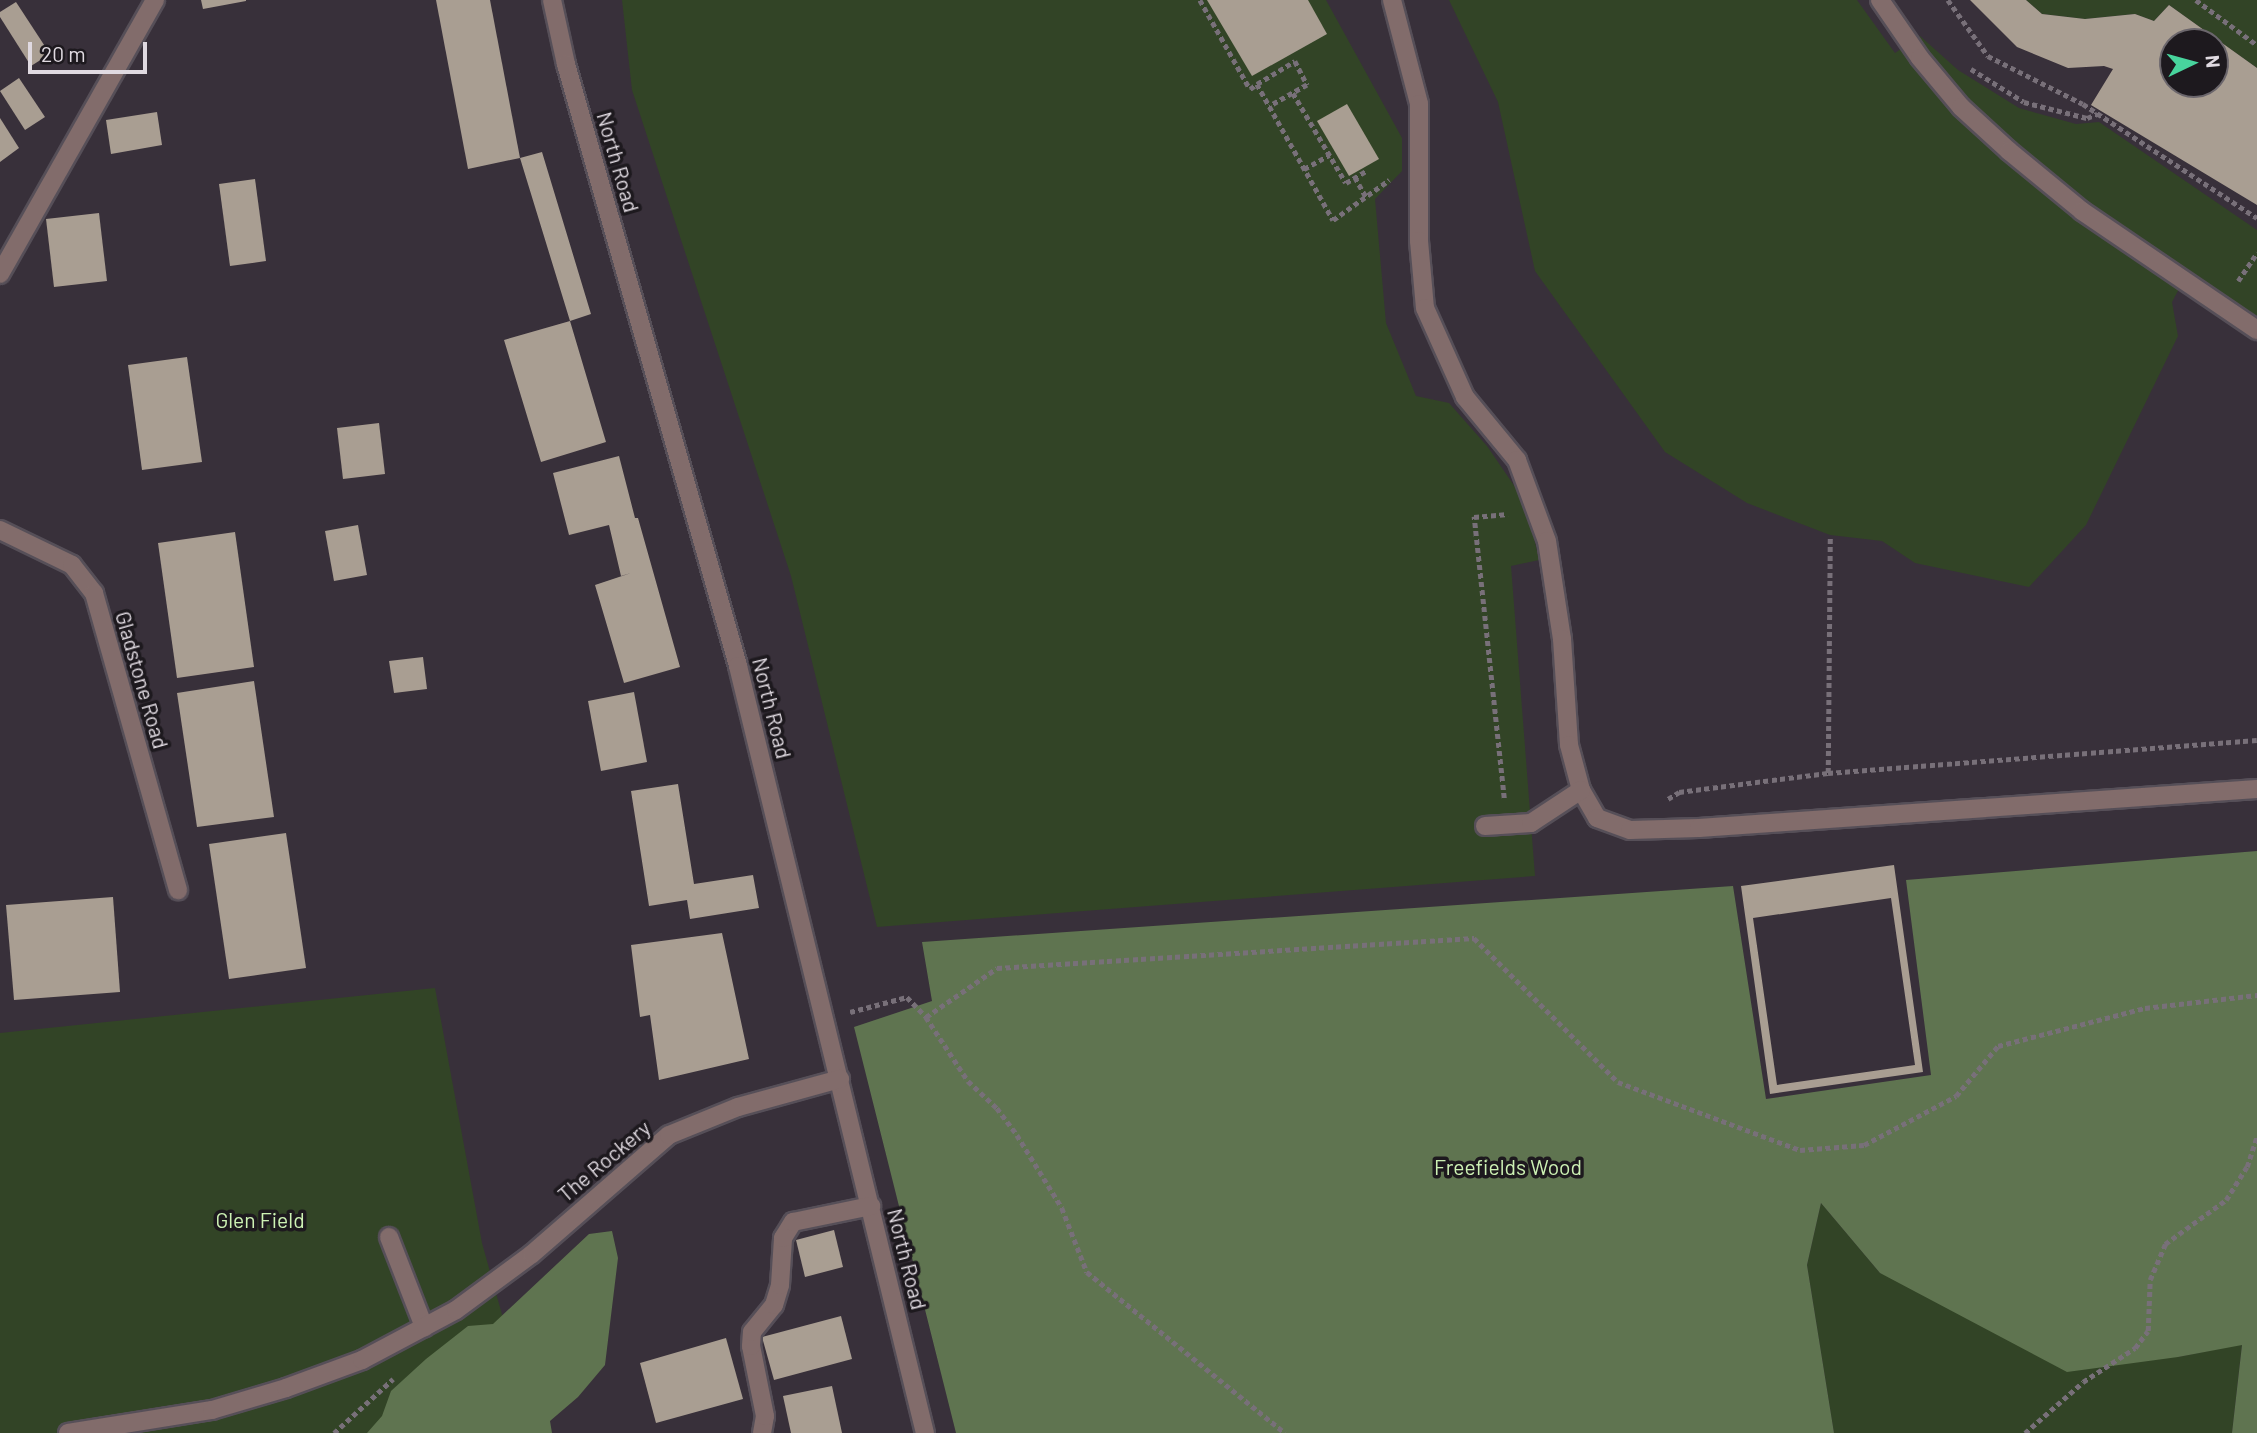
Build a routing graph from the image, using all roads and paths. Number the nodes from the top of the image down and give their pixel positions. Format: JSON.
{"nodes":[{"id":1,"x":155,"y":0,"type":"edge"},
{"id":2,"x":552,"y":0,"type":"edge"},
{"id":3,"x":1200,"y":0,"type":"edge"},
{"id":4,"x":1392,"y":0,"type":"edge"},
{"id":5,"x":1880,"y":0,"type":"edge"},
{"id":6,"x":1948,"y":0,"type":"edge"},
{"id":7,"x":2196,"y":0,"type":"edge"},
{"id":8,"x":2257,"y":45,"type":"edge"},
{"id":9,"x":1963,"y":62,"type":"dead end"},
{"id":10,"x":1257,"y":84,"type":"junction"},
{"id":11,"x":1293,"y":93,"type":"junction"},
{"id":12,"x":1270,"y":106,"type":"junction"},
{"id":13,"x":2097,"y":114,"type":"junction"},
{"id":14,"x":1329,"y":155,"type":"junction"},
{"id":15,"x":1417,"y":158,"type":"junction"},
{"id":16,"x":1304,"y":169,"type":"junction"},
{"id":17,"x":1366,"y":170,"type":"dead end"},
{"id":18,"x":1355,"y":177,"type":"junction"},
{"id":19,"x":1366,"y":197,"type":"junction"},
{"id":20,"x":2257,"y":218,"type":"edge"},
{"id":21,"x":2257,"y":253,"type":"edge"},
{"id":22,"x":0,"y":274,"type":"edge"},
{"id":23,"x":2234,"y":286,"type":"dead end"},
{"id":24,"x":2257,"y":330,"type":"edge"},
{"id":25,"x":1536,"y":511,"type":"junction"},
{"id":26,"x":0,"y":530,"type":"edge"},
{"id":27,"x":1830,"y":535,"type":"dead end"},
{"id":28,"x":2257,"y":740,"type":"edge"},
{"id":29,"x":1828,"y":773,"type":"junction"},
{"id":30,"x":2257,"y":789,"type":"edge"},
{"id":31,"x":1581,"y":790,"type":"junction"},
{"id":32,"x":1660,"y":804,"type":"dead end"},
{"id":33,"x":1507,"y":825,"type":"junction"},
{"id":34,"x":1485,"y":826,"type":"dead end"},
{"id":35,"x":178,"y":890,"type":"dead end"},
{"id":36,"x":2257,"y":995,"type":"edge"},
{"id":37,"x":926,"y":1017,"type":"junction"},
{"id":38,"x":825,"y":1018,"type":"junction"},
{"id":39,"x":840,"y":1079,"type":"junction"},
{"id":40,"x":2257,"y":1136,"type":"edge"},
{"id":41,"x":871,"y":1206,"type":"junction"},
{"id":42,"x":390,"y":1237,"type":"dead end"},
{"id":43,"x":424,"y":1327,"type":"junction"},
{"id":44,"x":68,"y":1433,"type":"edge"},
{"id":45,"x":762,"y":1433,"type":"edge"},
{"id":46,"x":925,"y":1433,"type":"edge"},
{"id":47,"x":1285,"y":1433,"type":"edge"},
{"id":48,"x":2025,"y":1433,"type":"edge"}],
"edges":[{"from":1,"to":22,"type":"street"},
{"from":2,"to":38,"type":"street","name":"North Road"},
{"from":3,"to":10,"type":"path"},
{"from":4,"to":15,"type":"street"},
{"from":5,"to":24,"type":"street"},
{"from":6,"to":13,"type":"path"},
{"from":7,"to":8,"type":"path"},
{"from":9,"to":13,"type":"path"},
{"from":10,"to":11,"type":"path"},
{"from":10,"to":12,"type":"path"},
{"from":11,"to":12,"type":"path"},
{"from":11,"to":14,"type":"path"},
{"from":12,"to":16,"type":"path"},
{"from":13,"to":20,"type":"path"},
{"from":14,"to":16,"type":"path"},
{"from":14,"to":18,"type":"path"},
{"from":15,"to":19,"type":"path"},
{"from":15,"to":25,"type":"street"},
{"from":16,"to":19,"type":"path"},
{"from":17,"to":18,"type":"path"},
{"from":18,"to":19,"type":"path"},
{"from":21,"to":23,"type":"path"},
{"from":25,"to":31,"type":"street"},
{"from":25,"to":33,"type":"path"},
{"from":26,"to":35,"type":"street","name":"Gladstone Road"},
{"from":27,"to":29,"type":"path"},
{"from":28,"to":29,"type":"path"},
{"from":29,"to":32,"type":"path"},
{"from":30,"to":31,"type":"street"},
{"from":31,"to":33,"type":"street"},
{"from":33,"to":34,"type":"street"},
{"from":36,"to":37,"type":"path"},
{"from":37,"to":38,"type":"path"},
{"from":37,"to":47,"type":"path"},
{"from":38,"to":39,"type":"street","name":"North Road"},
{"from":39,"to":41,"type":"street","name":"North Road"},
{"from":39,"to":43,"type":"street","name":"The Rockery"},
{"from":40,"to":48,"type":"path"},
{"from":41,"to":45,"type":"street"},
{"from":41,"to":46,"type":"street","name":"North Road"},
{"from":42,"to":43,"type":"street"},
{"from":43,"to":44,"type":"street","name":"The Rockery"}]}
